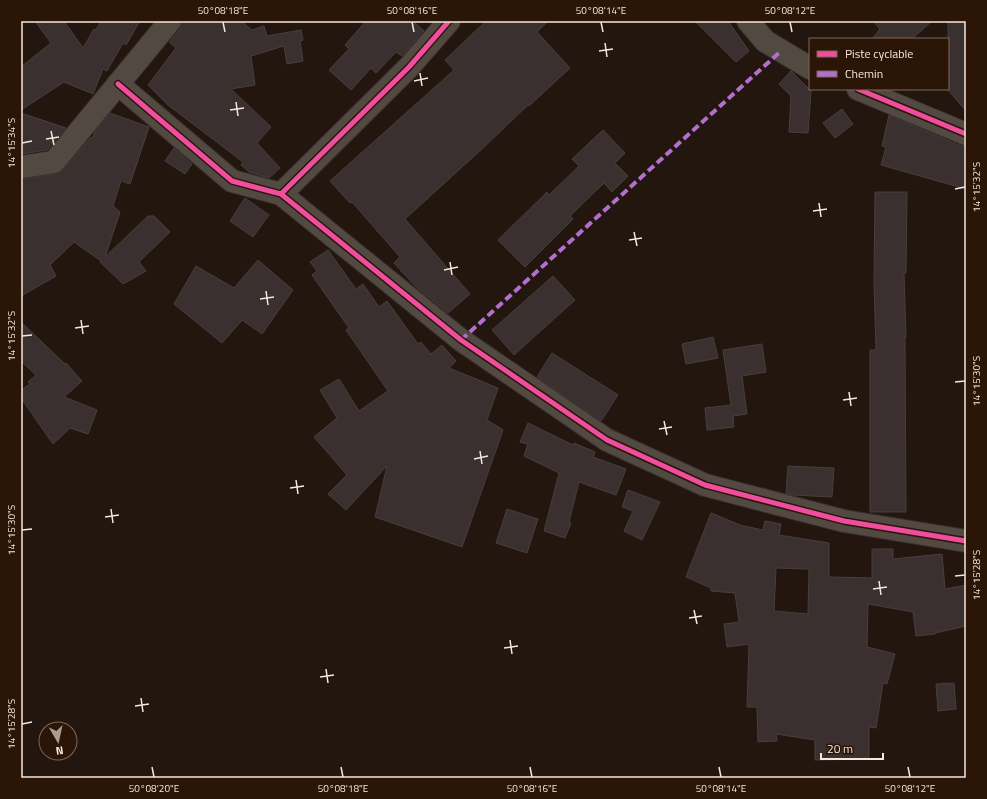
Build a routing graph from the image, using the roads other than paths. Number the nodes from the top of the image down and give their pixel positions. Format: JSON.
{"nodes":[{"id":1,"x":170,"y":21,"type":"edge"},
{"id":2,"x":449,"y":21,"type":"edge"},
{"id":3,"x":748,"y":21,"type":"edge"},
{"id":4,"x":809,"y":67,"type":"edge"},
{"id":5,"x":118,"y":84,"type":"junction"},
{"id":6,"x":860,"y":90,"type":"edge"},
{"id":7,"x":966,"y":134,"type":"edge"},
{"id":8,"x":21,"y":167,"type":"edge"},
{"id":9,"x":281,"y":194,"type":"junction"},
{"id":10,"x":966,"y":541,"type":"edge"}],
"edges":[{"from":1,"to":5,"type":"street"},
{"from":2,"to":9,"type":"street"},
{"from":3,"to":4,"type":"street"},
{"from":5,"to":8,"type":"street"},
{"from":5,"to":9,"type":"street"},
{"from":6,"to":7,"type":"street"},
{"from":9,"to":10,"type":"street"}]}
